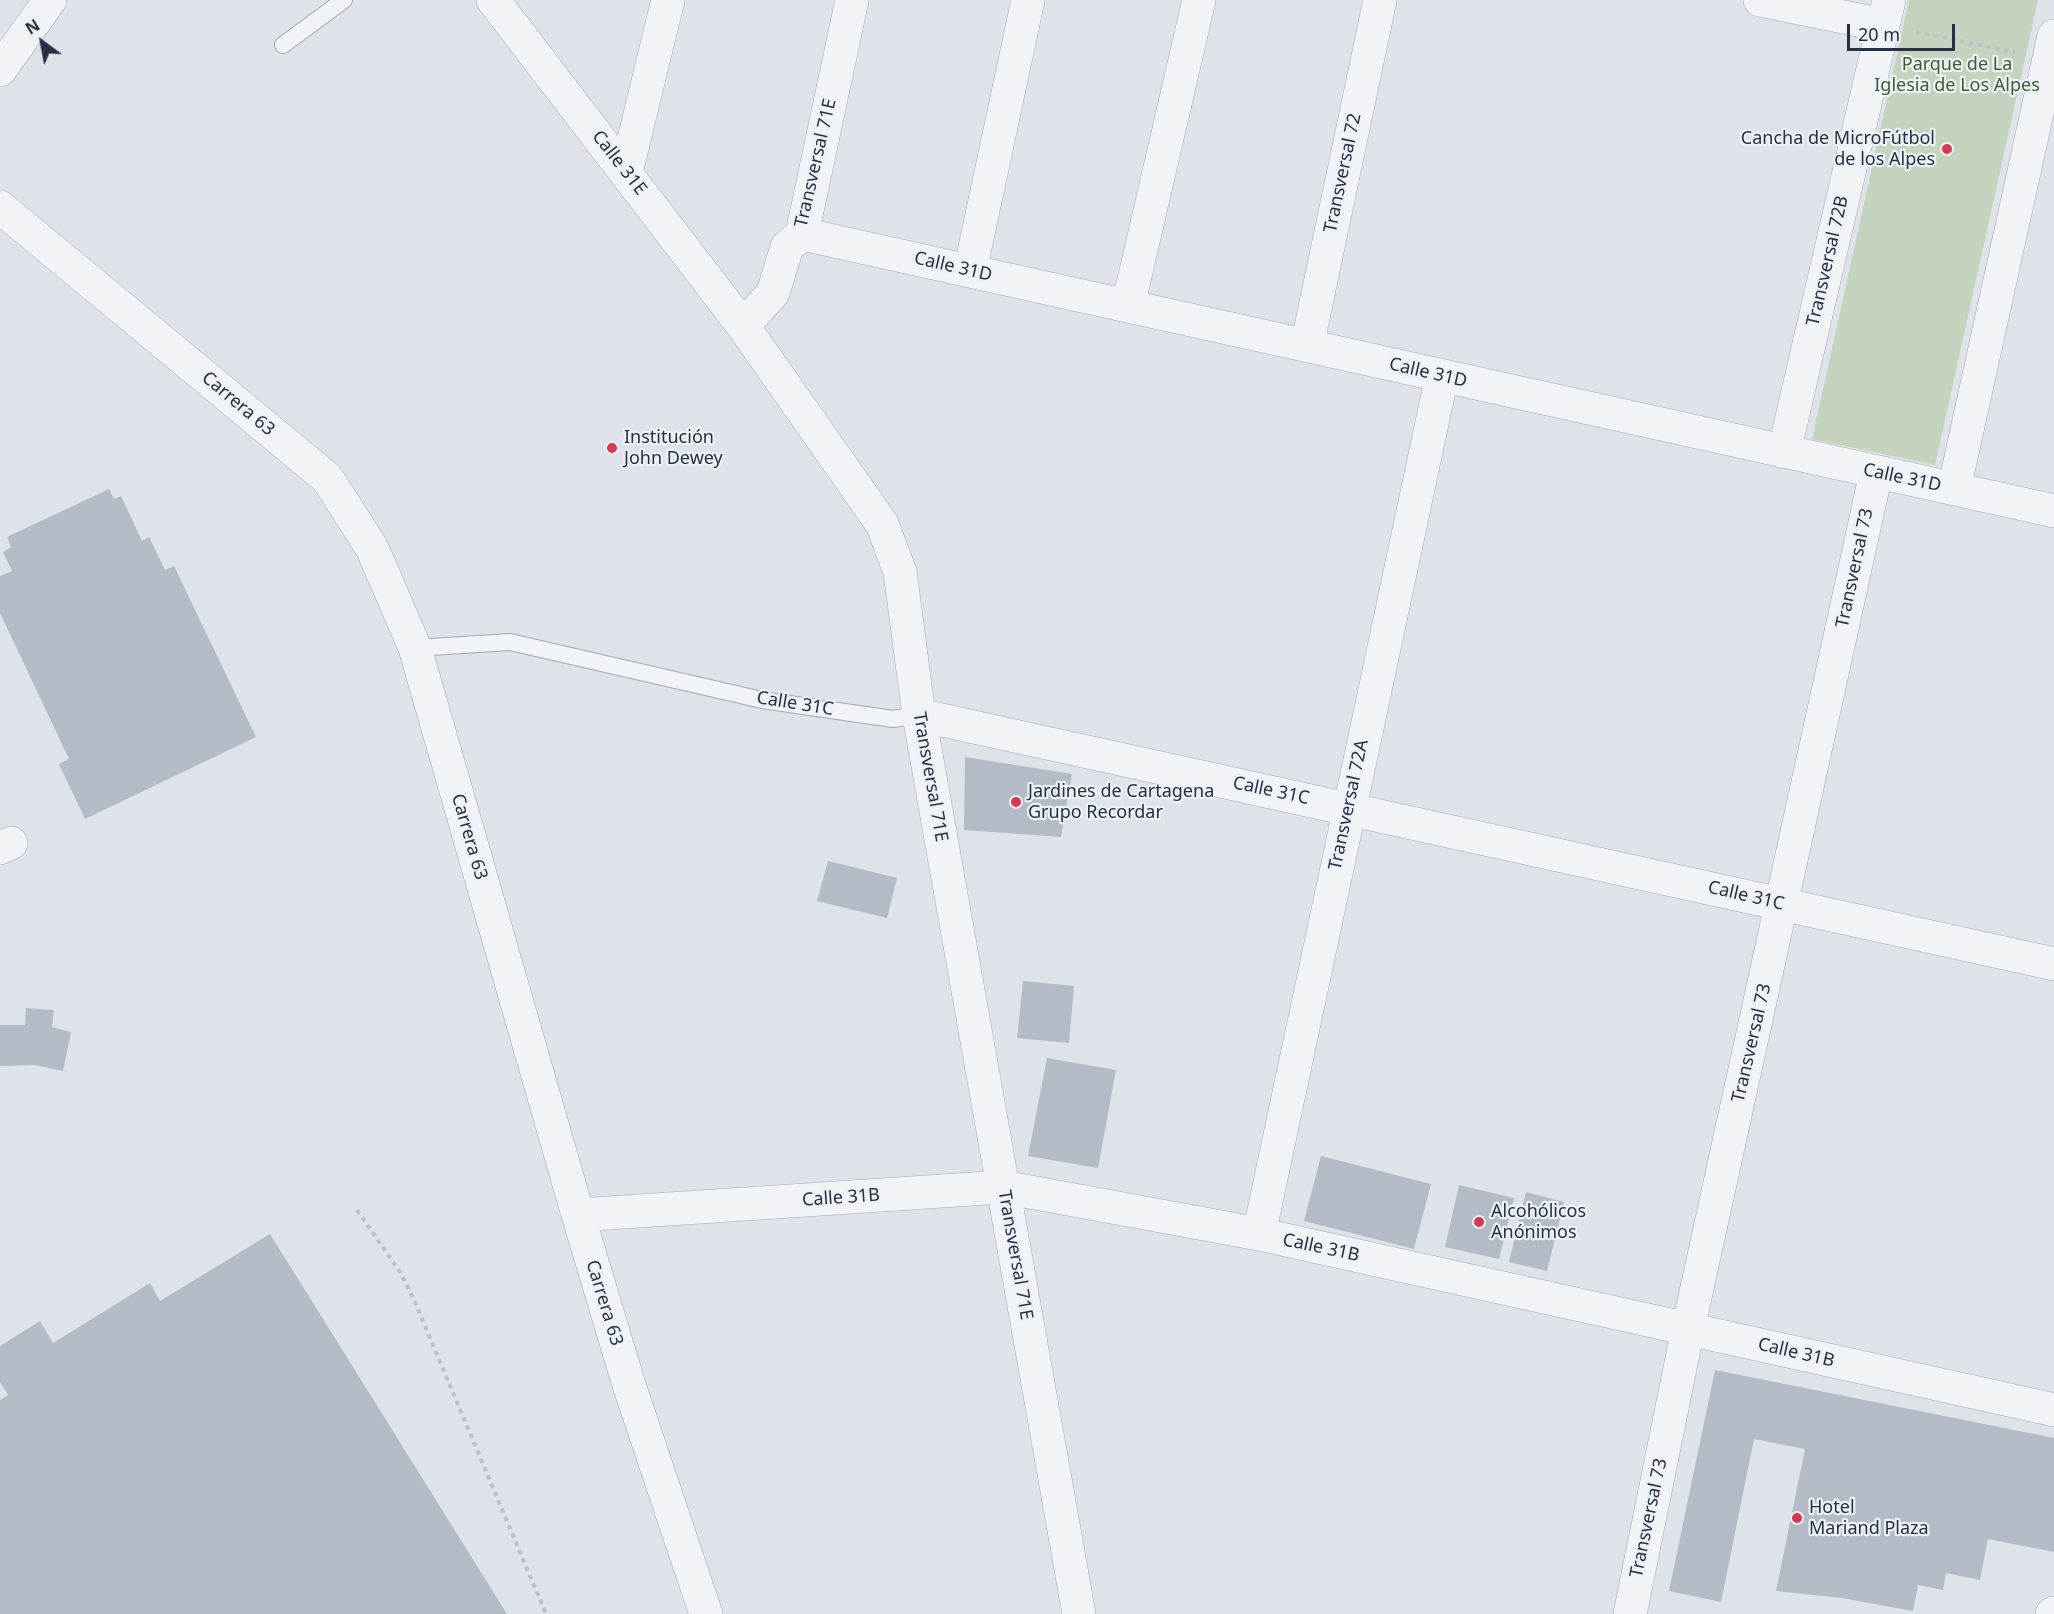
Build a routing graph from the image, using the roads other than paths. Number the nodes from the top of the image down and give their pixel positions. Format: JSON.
{"nodes":[{"id":1,"x":50,"y":0,"type":"edge"},
{"id":2,"x":344,"y":0,"type":"edge"},
{"id":3,"x":493,"y":0,"type":"edge"},
{"id":4,"x":668,"y":0,"type":"edge"},
{"id":5,"x":852,"y":0,"type":"edge"},
{"id":6,"x":1028,"y":0,"type":"edge"},
{"id":7,"x":1199,"y":0,"type":"edge"},
{"id":8,"x":1380,"y":0,"type":"edge"},
{"id":9,"x":1760,"y":0,"type":"edge"},
{"id":10,"x":1886,"y":13,"type":"edge"},
{"id":11,"x":282,"y":45,"type":"dead end"},
{"id":12,"x":2052,"y":52,"type":"edge"},
{"id":13,"x":0,"y":70,"type":"edge"},
{"id":14,"x":626,"y":172,"type":"junction"},
{"id":15,"x":0,"y":207,"type":"edge"},
{"id":16,"x":802,"y":234,"type":"junction"},
{"id":17,"x":970,"y":271,"type":"junction"},
{"id":18,"x":1128,"y":306,"type":"junction"},
{"id":19,"x":743,"y":326,"type":"junction"},
{"id":20,"x":1307,"y":346,"type":"junction"},
{"id":21,"x":1442,"y":376,"type":"junction"},
{"id":22,"x":1784,"y":452,"type":"junction"},
{"id":23,"x":1876,"y":473,"type":"junction"},
{"id":24,"x":1954,"y":489,"type":"junction"},
{"id":25,"x":2054,"y":512,"type":"edge"},
{"id":26,"x":414,"y":648,"type":"junction"},
{"id":27,"x":919,"y":715,"type":"junction"},
{"id":28,"x":1348,"y":807,"type":"junction"},
{"id":29,"x":1783,"y":904,"type":"junction"},
{"id":30,"x":2054,"y":964,"type":"edge"},
{"id":31,"x":1003,"y":1187,"type":"junction"},
{"id":32,"x":578,"y":1215,"type":"junction"},
{"id":33,"x":1259,"y":1234,"type":"junction"},
{"id":34,"x":1688,"y":1329,"type":"junction"},
{"id":35,"x":2054,"y":1410,"type":"edge"},
{"id":36,"x":706,"y":1614,"type":"edge"},
{"id":37,"x":1079,"y":1614,"type":"edge"},
{"id":38,"x":1630,"y":1614,"type":"edge"}],
"edges":[{"from":1,"to":13,"type":"street"},
{"from":2,"to":11,"type":"lane"},
{"from":3,"to":14,"type":"street","name":"Calle 31E"},
{"from":4,"to":14,"type":"street"},
{"from":5,"to":16,"type":"street","name":"Transversal 71E"},
{"from":6,"to":17,"type":"street"},
{"from":7,"to":18,"type":"street"},
{"from":8,"to":20,"type":"street","name":"Transversal 72"},
{"from":9,"to":10,"type":"street"},
{"from":10,"to":22,"type":"street","name":"Transversal 72B"},
{"from":12,"to":24,"type":"street"},
{"from":14,"to":19,"type":"street","name":"Calle 31E"},
{"from":15,"to":26,"type":"street","name":"Carrera 63"},
{"from":16,"to":17,"type":"street","name":"Calle 31D"},
{"from":16,"to":19,"type":"street","name":"Transversal 71E"},
{"from":17,"to":18,"type":"street","name":"Calle 31D"},
{"from":18,"to":20,"type":"street","name":"Calle 31D"},
{"from":19,"to":27,"type":"street","name":"Transversal 71E"},
{"from":20,"to":21,"type":"street","name":"Calle 31D"},
{"from":21,"to":22,"type":"street","name":"Calle 31D"},
{"from":21,"to":28,"type":"street","name":"Transversal 72A"},
{"from":22,"to":23,"type":"street","name":"Calle 31D"},
{"from":23,"to":24,"type":"street","name":"Calle 31D"},
{"from":23,"to":29,"type":"street","name":"Transversal 73"},
{"from":24,"to":25,"type":"street","name":"Calle 31D"},
{"from":26,"to":27,"type":"lane","name":"Calle 31C"},
{"from":26,"to":32,"type":"street","name":"Carrera 63"},
{"from":27,"to":28,"type":"street","name":"Calle 31C"},
{"from":27,"to":31,"type":"street","name":"Transversal 71E"},
{"from":28,"to":29,"type":"street","name":"Calle 31C"},
{"from":28,"to":33,"type":"street","name":"Transversal 72A"},
{"from":29,"to":30,"type":"street","name":"Calle 31C"},
{"from":29,"to":34,"type":"street","name":"Transversal 73"},
{"from":31,"to":32,"type":"street","name":"Calle 31B"},
{"from":31,"to":33,"type":"street","name":"Calle 31B"},
{"from":31,"to":37,"type":"street","name":"Transversal 71E"},
{"from":32,"to":36,"type":"street","name":"Carrera 63"},
{"from":33,"to":34,"type":"street","name":"Calle 31B"},
{"from":34,"to":35,"type":"street","name":"Calle 31B"},
{"from":34,"to":38,"type":"street","name":"Transversal 73"}]}
